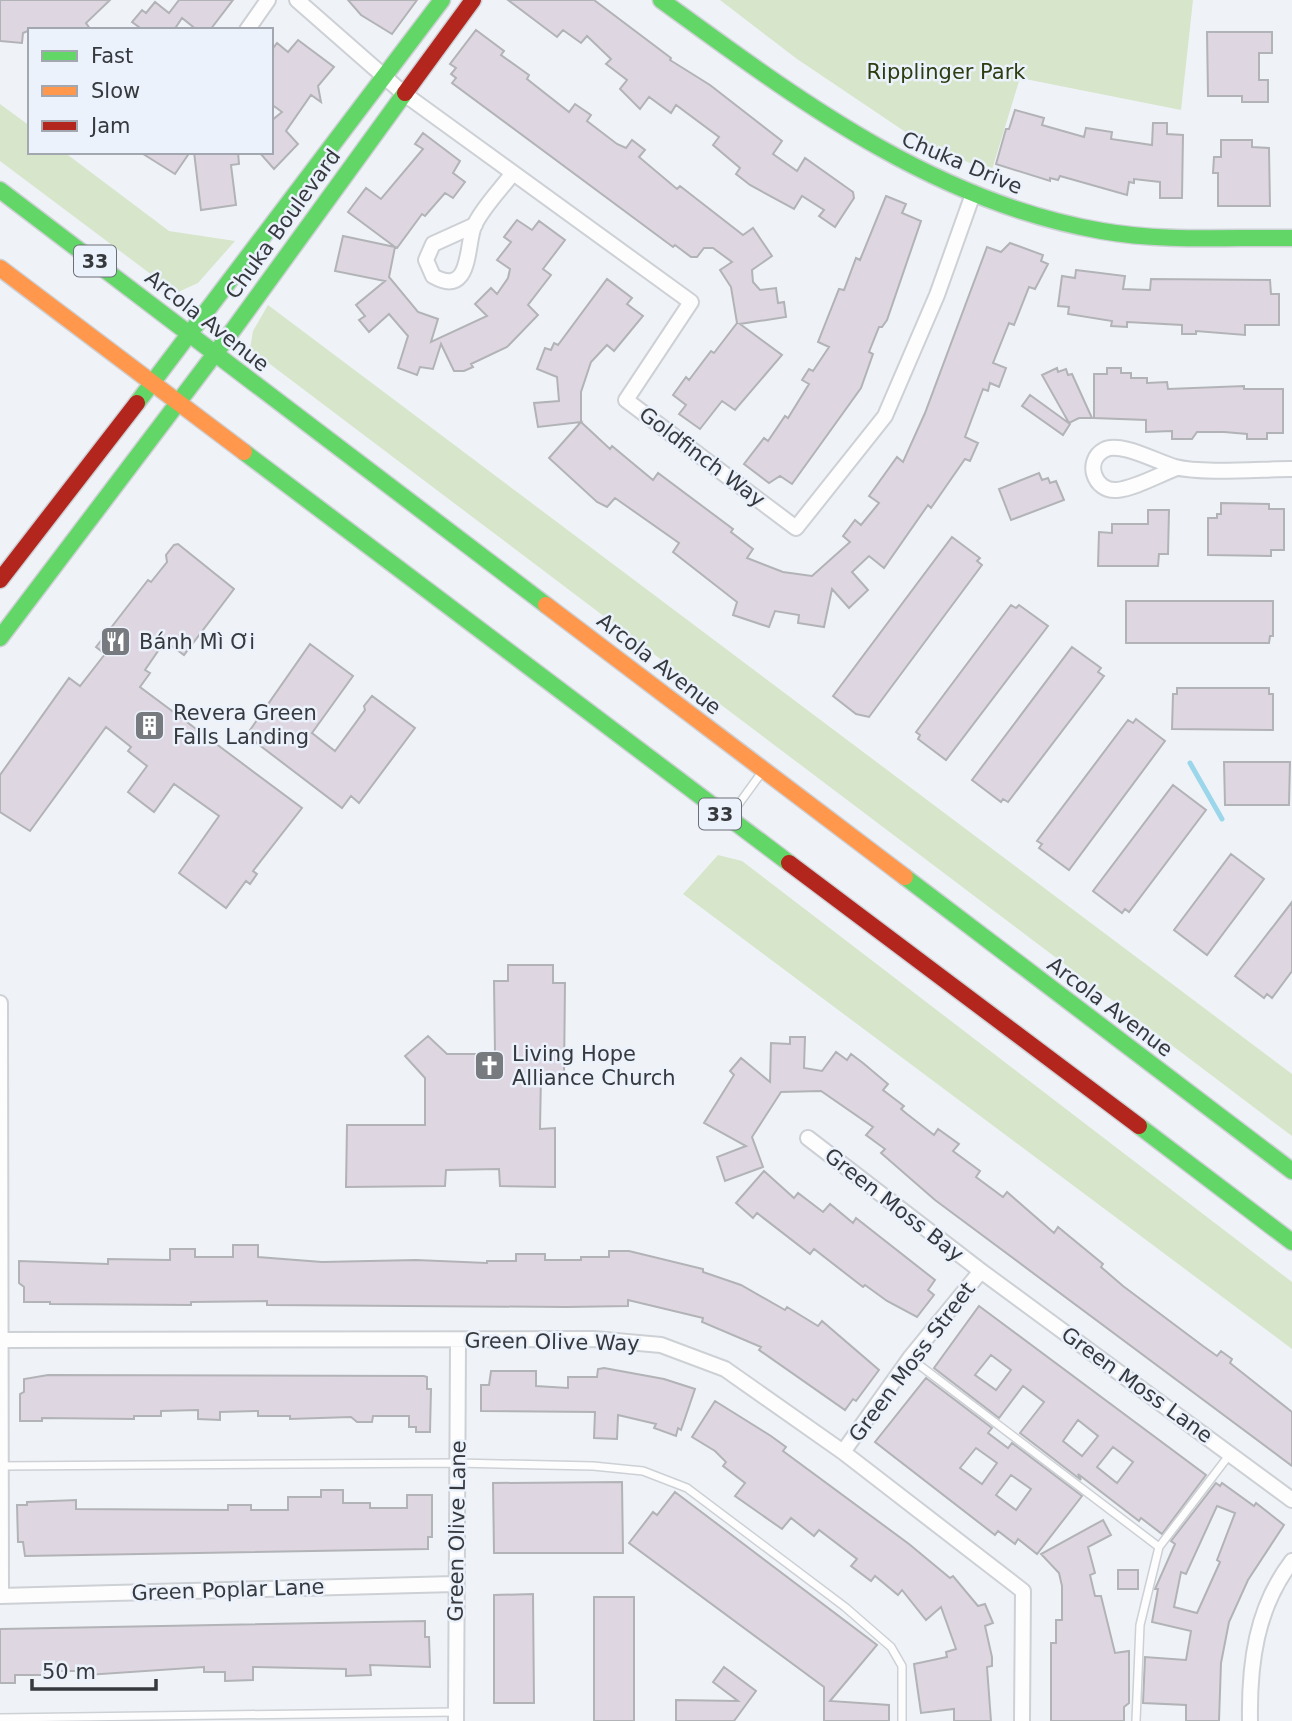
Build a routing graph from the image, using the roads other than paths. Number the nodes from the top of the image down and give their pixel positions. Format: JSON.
{"nodes":[{"id":1,"x":268,"y":0,"type":"edge"},
{"id":2,"x":297,"y":0,"type":"edge"},
{"id":3,"x":442,"y":0,"type":"edge"},
{"id":4,"x":473,"y":0,"type":"edge"},
{"id":5,"x":661,"y":0,"type":"edge"},
{"id":6,"x":248,"y":28,"type":"edge"},
{"id":7,"x":384,"y":77,"type":"junction"},
{"id":8,"x":403,"y":93,"type":"junction"},
{"id":9,"x":513,"y":173,"type":"junction"},
{"id":10,"x":0,"y":190,"type":"edge"},
{"id":11,"x":973,"y":194,"type":"junction"},
{"id":12,"x":475,"y":225,"type":"dead end"},
{"id":13,"x":1292,"y":238,"type":"edge"},
{"id":14,"x":0,"y":268,"type":"edge"},
{"id":15,"x":189,"y":333,"type":"junction"},
{"id":16,"x":214,"y":353,"type":"junction"},
{"id":17,"x":151,"y":382,"type":"junction"},
{"id":18,"x":177,"y":401,"type":"junction"},
{"id":19,"x":1177,"y":467,"type":"junction"},
{"id":20,"x":1292,"y":470,"type":"edge"},
{"id":21,"x":0,"y":580,"type":"edge"},
{"id":22,"x":0,"y":638,"type":"edge"},
{"id":23,"x":763,"y":771,"type":"junction"},
{"id":24,"x":727,"y":819,"type":"junction"},
{"id":25,"x":0,"y":1003,"type":"edge"},
{"id":26,"x":808,"y":1138,"type":"dead end"},
{"id":27,"x":1292,"y":1171,"type":"edge"},
{"id":28,"x":1292,"y":1242,"type":"edge"},
{"id":29,"x":981,"y":1271,"type":"junction"},
{"id":30,"x":0,"y":1340,"type":"edge"},
{"id":31,"x":458,"y":1341,"type":"junction"},
{"id":32,"x":910,"y":1358,"type":"junction"},
{"id":33,"x":843,"y":1452,"type":"junction"},
{"id":34,"x":1230,"y":1454,"type":"junction"},
{"id":35,"x":457,"y":1463,"type":"junction"},
{"id":36,"x":1,"y":1466,"type":"edge"},
{"id":37,"x":1292,"y":1500,"type":"edge"},
{"id":38,"x":1159,"y":1547,"type":"junction"},
{"id":39,"x":1292,"y":1561,"type":"edge"},
{"id":40,"x":455,"y":1584,"type":"junction"},
{"id":41,"x":1,"y":1596,"type":"edge"},
{"id":42,"x":456,"y":1716,"type":"edge"},
{"id":43,"x":0,"y":1718,"type":"edge"},
{"id":44,"x":902,"y":1721,"type":"edge"},
{"id":45,"x":1023,"y":1721,"type":"edge"},
{"id":46,"x":1136,"y":1721,"type":"edge"},
{"id":47,"x":1250,"y":1721,"type":"edge"}],
"edges":[{"from":1,"to":6,"type":"street"},
{"from":2,"to":7,"type":"street","name":"Goldfinch Way"},
{"from":3,"to":7,"type":"main road","name":"Chuka Boulevard"},
{"from":4,"to":8,"type":"main road","name":"Chuka Boulevard"},
{"from":5,"to":11,"type":"main road","name":"Chuka Drive"},
{"from":7,"to":8,"type":"street","name":"Goldfinch Way"},
{"from":7,"to":15,"type":"main road","name":"Chuka Boulevard"},
{"from":8,"to":9,"type":"street","name":"Goldfinch Way"},
{"from":8,"to":16,"type":"main road","name":"Chuka Boulevard"},
{"from":9,"to":11,"type":"street","name":"Goldfinch Way"},
{"from":9,"to":12,"type":"street"},
{"from":10,"to":15,"type":"main road","name":"Arcola Avenue","number":"33"},
{"from":11,"to":13,"type":"main road","name":"Chuka Drive"},
{"from":14,"to":17,"type":"main road","number":"33"},
{"from":15,"to":16,"type":"main road","name":"Arcola Avenue","number":"33"},
{"from":15,"to":17,"type":"main road","name":"Chuka Boulevard"},
{"from":16,"to":18,"type":"main road","name":"Chuka Boulevard"},
{"from":16,"to":23,"type":"main road","name":"Arcola Avenue","number":"33"},
{"from":17,"to":18,"type":"main road","number":"33"},
{"from":17,"to":21,"type":"main road","name":"Chuka Boulevard"},
{"from":18,"to":22,"type":"main road","name":"Chuka Boulevard"},
{"from":18,"to":24,"type":"main road","number":"33"},
{"from":19,"to":19,"type":"street"},
{"from":19,"to":20,"type":"street"},
{"from":23,"to":24,"type":"lane"},
{"from":23,"to":27,"type":"main road","name":"Arcola Avenue","number":"33"},
{"from":24,"to":28,"type":"main road","number":"33"},
{"from":25,"to":30,"type":"street"},
{"from":26,"to":29,"type":"street","name":"Green Moss Bay"},
{"from":29,"to":32,"type":"street","name":"Green Moss Street"},
{"from":29,"to":34,"type":"street","name":"Green Moss Lane"},
{"from":30,"to":31,"type":"street","name":"Green Olive Way"},
{"from":30,"to":36,"type":"street"},
{"from":31,"to":33,"type":"street","name":"Green Olive Way"},
{"from":31,"to":35,"type":"street","name":"Green Olive Lane"},
{"from":32,"to":33,"type":"street","name":"Green Moss Street"},
{"from":32,"to":38,"type":"lane"},
{"from":33,"to":45,"type":"street","name":"Green Olive Way"},
{"from":34,"to":37,"type":"street","name":"Green Moss Lane"},
{"from":34,"to":38,"type":"lane"},
{"from":35,"to":36,"type":"lane"},
{"from":35,"to":40,"type":"street","name":"Green Olive Lane"},
{"from":35,"to":44,"type":"lane"},
{"from":36,"to":41,"type":"street"},
{"from":38,"to":46,"type":"lane"},
{"from":39,"to":47,"type":"street"},
{"from":40,"to":41,"type":"street","name":"Green Poplar Lane"},
{"from":40,"to":42,"type":"street","name":"Green Olive Lane"},
{"from":42,"to":43,"type":"lane"}]}
